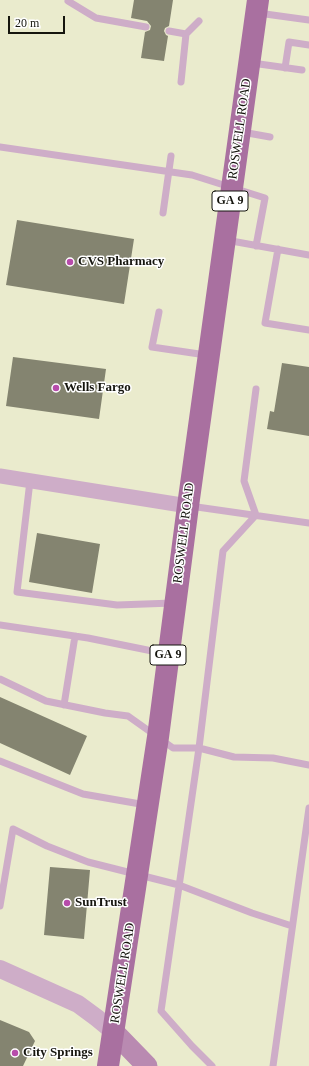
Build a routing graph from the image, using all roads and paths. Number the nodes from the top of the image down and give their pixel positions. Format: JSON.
{"nodes":[{"id":1,"x":68,"y":1,"type":"dead end"},
{"id":2,"x":257,"y":6,"type":"edge"},
{"id":3,"x":309,"y":20,"type":"edge"},
{"id":4,"x":199,"y":21,"type":"dead end"},
{"id":5,"x":146,"y":27,"type":"dead end"},
{"id":6,"x":169,"y":31,"type":"dead end"},
{"id":7,"x":186,"y":34,"type":"junction"},
{"id":8,"x":309,"y":45,"type":"edge"},
{"id":9,"x":249,"y":62,"type":"junction"},
{"id":10,"x":285,"y":68,"type":"junction"},
{"id":11,"x":302,"y":70,"type":"dead end"},
{"id":12,"x":181,"y":82,"type":"dead end"},
{"id":13,"x":240,"y":131,"type":"junction"},
{"id":14,"x":270,"y":137,"type":"dead end"},
{"id":15,"x":0,"y":147,"type":"edge"},
{"id":16,"x":171,"y":156,"type":"dead end"},
{"id":17,"x":169,"y":172,"type":"junction"},
{"id":18,"x":232,"y":188,"type":"junction"},
{"id":19,"x":163,"y":213,"type":"dead end"},
{"id":20,"x":225,"y":240,"type":"junction"},
{"id":21,"x":256,"y":246,"type":"junction"},
{"id":22,"x":278,"y":250,"type":"junction"},
{"id":23,"x":309,"y":255,"type":"edge"},
{"id":24,"x":159,"y":312,"type":"dead end"},
{"id":25,"x":309,"y":330,"type":"edge"},
{"id":26,"x":208,"y":355,"type":"junction"},
{"id":27,"x":256,"y":389,"type":"dead end"},
{"id":28,"x":0,"y":476,"type":"edge"},
{"id":29,"x":30,"y":481,"type":"junction"},
{"id":30,"x":188,"y":506,"type":"junction"},
{"id":31,"x":256,"y":514,"type":"junction"},
{"id":32,"x":309,"y":523,"type":"edge"},
{"id":33,"x":175,"y":603,"type":"junction"},
{"id":34,"x":0,"y":625,"type":"edge"},
{"id":35,"x":75,"y":636,"type":"junction"},
{"id":36,"x":168,"y":654,"type":"junction"},
{"id":37,"x":0,"y":680,"type":"edge"},
{"id":38,"x":64,"y":705,"type":"junction"},
{"id":39,"x":158,"y":737,"type":"junction"},
{"id":40,"x":199,"y":748,"type":"junction"},
{"id":41,"x":0,"y":760,"type":"edge"},
{"id":42,"x":309,"y":765,"type":"edge"},
{"id":43,"x":148,"y":805,"type":"junction"},
{"id":44,"x":309,"y":808,"type":"edge"},
{"id":45,"x":138,"y":874,"type":"junction"},
{"id":46,"x":179,"y":885,"type":"junction"},
{"id":47,"x":0,"y":906,"type":"edge"},
{"id":48,"x":292,"y":926,"type":"junction"},
{"id":49,"x":0,"y":969,"type":"edge"},
{"id":50,"x":114,"y":1032,"type":"junction"},
{"id":51,"x":108,"y":1066,"type":"edge"},
{"id":52,"x":147,"y":1066,"type":"edge"},
{"id":53,"x":212,"y":1066,"type":"edge"},
{"id":54,"x":273,"y":1066,"type":"edge"}],
"edges":[{"from":1,"to":5,"type":"lane"},
{"from":2,"to":3,"type":"lane"},
{"from":2,"to":9,"type":"main road","name":"ROSWELL ROAD","number":"GA 9"},
{"from":4,"to":7,"type":"lane"},
{"from":6,"to":7,"type":"lane"},
{"from":7,"to":12,"type":"lane"},
{"from":8,"to":10,"type":"lane"},
{"from":9,"to":10,"type":"lane"},
{"from":9,"to":13,"type":"main road","name":"ROSWELL ROAD","number":"GA 9"},
{"from":10,"to":11,"type":"lane"},
{"from":13,"to":14,"type":"lane"},
{"from":13,"to":18,"type":"main road","name":"ROSWELL ROAD","number":"GA 9"},
{"from":15,"to":17,"type":"lane"},
{"from":16,"to":17,"type":"lane"},
{"from":17,"to":18,"type":"lane"},
{"from":17,"to":19,"type":"lane"},
{"from":18,"to":20,"type":"main road","name":"ROSWELL ROAD","number":"GA 9"},
{"from":18,"to":21,"type":"lane"},
{"from":20,"to":21,"type":"lane"},
{"from":20,"to":26,"type":"main road","name":"ROSWELL ROAD","number":"GA 9"},
{"from":21,"to":22,"type":"lane"},
{"from":22,"to":23,"type":"lane"},
{"from":22,"to":25,"type":"lane"},
{"from":24,"to":26,"type":"lane"},
{"from":26,"to":30,"type":"main road","name":"ROSWELL ROAD","number":"GA 9"},
{"from":27,"to":31,"type":"lane"},
{"from":28,"to":29,"type":"street"},
{"from":29,"to":30,"type":"street"},
{"from":29,"to":33,"type":"lane"},
{"from":30,"to":31,"type":"lane"},
{"from":30,"to":33,"type":"main road","name":"ROSWELL ROAD","number":"GA 9"},
{"from":31,"to":32,"type":"lane"},
{"from":31,"to":40,"type":"lane"},
{"from":33,"to":36,"type":"main road","name":"ROSWELL ROAD","number":"GA 9"},
{"from":34,"to":35,"type":"lane"},
{"from":35,"to":36,"type":"lane"},
{"from":35,"to":38,"type":"lane"},
{"from":36,"to":39,"type":"main road","name":"ROSWELL ROAD","number":"GA 9"},
{"from":37,"to":38,"type":"lane"},
{"from":38,"to":39,"type":"lane"},
{"from":39,"to":40,"type":"lane"},
{"from":39,"to":43,"type":"main road","name":"ROSWELL ROAD","number":"GA 9"},
{"from":40,"to":42,"type":"lane"},
{"from":40,"to":46,"type":"lane"},
{"from":41,"to":43,"type":"lane"},
{"from":43,"to":45,"type":"main road","name":"ROSWELL ROAD","number":"GA 9"},
{"from":44,"to":48,"type":"lane"},
{"from":45,"to":46,"type":"lane"},
{"from":45,"to":47,"type":"lane"},
{"from":45,"to":50,"type":"main road","name":"ROSWELL ROAD","number":"GA 9"},
{"from":46,"to":48,"type":"lane"},
{"from":46,"to":53,"type":"lane"},
{"from":48,"to":54,"type":"lane"},
{"from":49,"to":50,"type":"street"},
{"from":50,"to":51,"type":"main road","name":"ROSWELL ROAD","number":"GA 9"},
{"from":50,"to":52,"type":"main road"}]}
